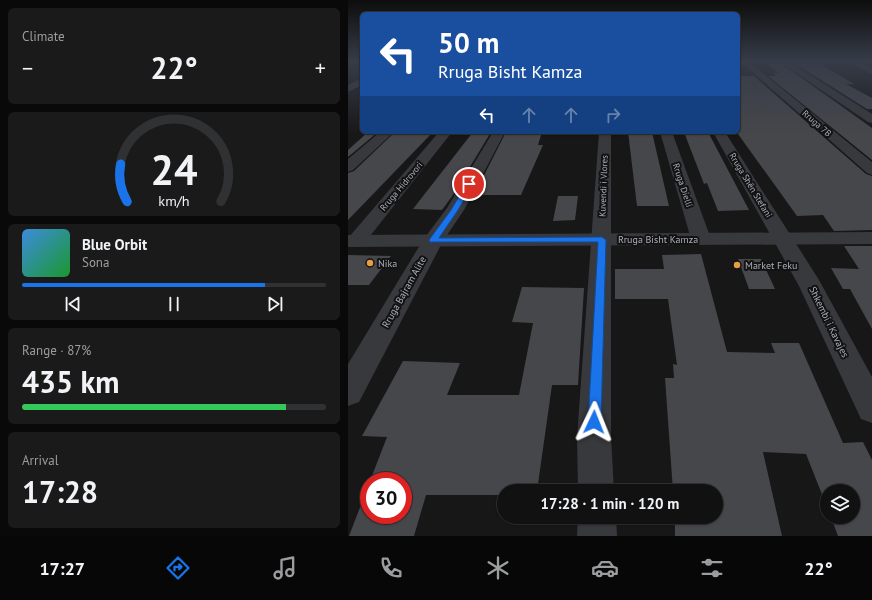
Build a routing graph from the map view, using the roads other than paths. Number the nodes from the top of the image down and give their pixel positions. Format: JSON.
{"nodes":[{"id":1,"x":773,"y":86,"type":"edge"},
{"id":2,"x":821,"y":86,"type":"edge"},
{"id":3,"x":872,"y":119,"type":"edge"},
{"id":4,"x":386,"y":134,"type":"edge"},
{"id":5,"x":444,"y":134,"type":"edge"},
{"id":6,"x":498,"y":134,"type":"edge"},
{"id":7,"x":605,"y":134,"type":"edge"},
{"id":8,"x":667,"y":134,"type":"edge"},
{"id":9,"x":720,"y":134,"type":"edge"},
{"id":10,"x":348,"y":167,"type":"edge"},
{"id":11,"x":872,"y":170,"type":"edge"},
{"id":12,"x":783,"y":238,"type":"junction"},
{"id":13,"x":872,"y":238,"type":"edge"},
{"id":14,"x":701,"y":239,"type":"junction"},
{"id":15,"x":433,"y":240,"type":"junction"},
{"id":16,"x":602,"y":240,"type":"junction"},
{"id":17,"x":352,"y":241,"type":"edge"},
{"id":18,"x":348,"y":392,"type":"edge"},
{"id":19,"x":872,"y":408,"type":"edge"},
{"id":20,"x":596,"y":484,"type":"edge"},
{"id":21,"x":597,"y":524,"type":"edge"},
{"id":22,"x":597,"y":536,"type":"edge"}],
"edges":[{"from":1,"to":11,"type":"street","name":"Rruga 7B"},
{"from":2,"to":3,"type":"street"},
{"from":4,"to":10,"type":"street"},
{"from":5,"to":17,"type":"street","name":"Rruga Hidrovori"},
{"from":6,"to":15,"type":"street","name":"Rruga Bajram Alite"},
{"from":7,"to":16,"type":"street","name":"Kuvendi i Vlores"},
{"from":8,"to":14,"type":"street","name":"Rruga Dielli"},
{"from":9,"to":12,"type":"street","name":"Rruga Shën Stefani"},
{"from":12,"to":13,"type":"street","name":"Rruga Bisht Kamza"},
{"from":12,"to":14,"type":"street","name":"Rruga Bisht Kamza"},
{"from":12,"to":19,"type":"street","name":"Shkembi i Kavajes"},
{"from":14,"to":16,"type":"street","name":"Rruga Bisht Kamza"},
{"from":15,"to":16,"type":"street","name":"Rruga Bisht Kamza"},
{"from":15,"to":17,"type":"street","name":"Rruga Bisht Kamza"},
{"from":15,"to":18,"type":"street","name":"Rruga Bajram Alite"},
{"from":16,"to":20,"type":"street","name":"Kuvendi i Vlores"},
{"from":21,"to":22,"type":"street"}]}
